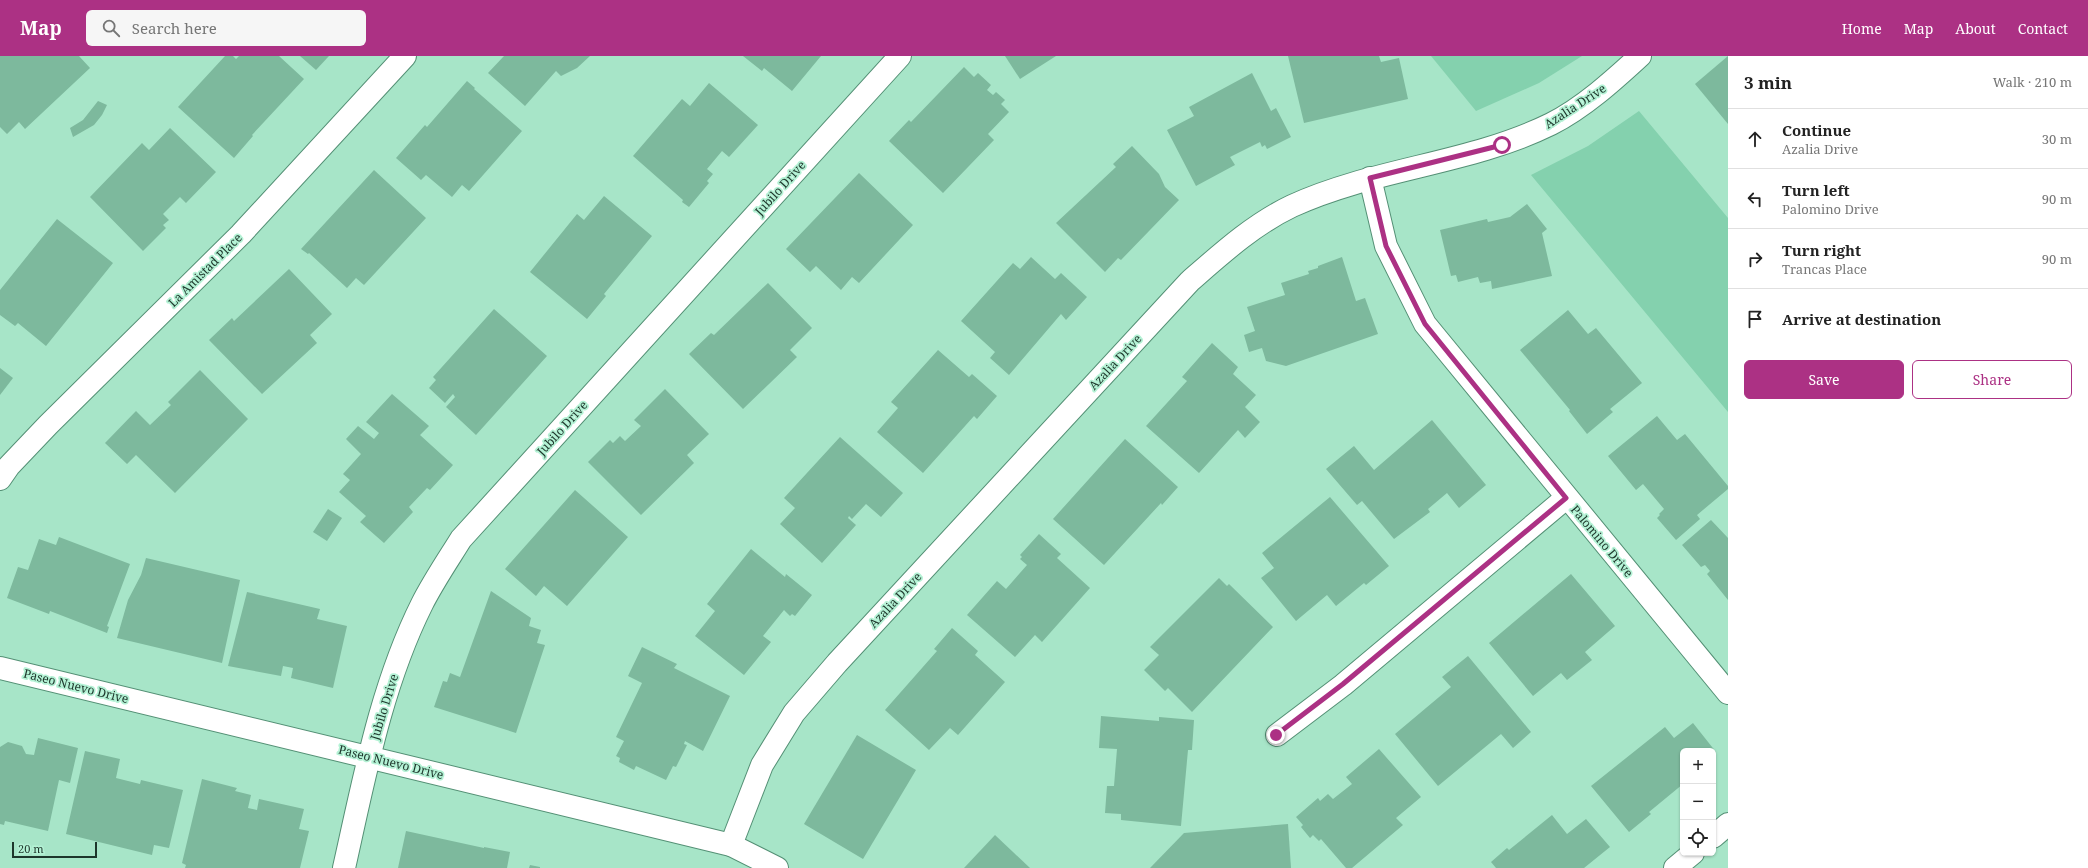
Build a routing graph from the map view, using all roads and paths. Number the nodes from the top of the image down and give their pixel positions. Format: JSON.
{"nodes":[{"id":1,"x":405,"y":56,"type":"edge"},
{"id":2,"x":900,"y":56,"type":"edge"},
{"id":3,"x":1640,"y":56,"type":"edge"},
{"id":4,"x":1370,"y":178,"type":"junction"},
{"id":5,"x":0,"y":479,"type":"edge"},
{"id":6,"x":1566,"y":498,"type":"junction"},
{"id":7,"x":0,"y":668,"type":"edge"},
{"id":8,"x":1728,"y":693,"type":"edge"},
{"id":9,"x":1276,"y":735,"type":"dead end"},
{"id":10,"x":368,"y":757,"type":"junction"},
{"id":11,"x":1728,"y":824,"type":"edge"},
{"id":12,"x":1716,"y":834,"type":"edge"},
{"id":13,"x":731,"y":845,"type":"junction"},
{"id":14,"x":1689,"y":856,"type":"edge"},
{"id":15,"x":344,"y":868,"type":"edge"},
{"id":16,"x":777,"y":868,"type":"edge"},
{"id":17,"x":1675,"y":868,"type":"edge"}],
"edges":[{"from":1,"to":5,"type":"street","name":"La Amistad Place"},
{"from":2,"to":10,"type":"street","name":"Jubilo Drive"},
{"from":3,"to":4,"type":"street","name":"Azalia Drive"},
{"from":4,"to":6,"type":"street","name":"Palomino Drive"},
{"from":4,"to":13,"type":"street","name":"Azalia Drive"},
{"from":6,"to":8,"type":"street","name":"Palomino Drive"},
{"from":6,"to":9,"type":"street"},
{"from":7,"to":10,"type":"street","name":"Paseo Nuevo Drive"},
{"from":10,"to":13,"type":"street","name":"Paseo Nuevo Drive"},
{"from":10,"to":15,"type":"street","name":"Jubilo Drive"},
{"from":11,"to":12,"type":"street"},
{"from":13,"to":16,"type":"street","name":"Paseo Nuevo Drive"},
{"from":14,"to":17,"type":"street"}]}
